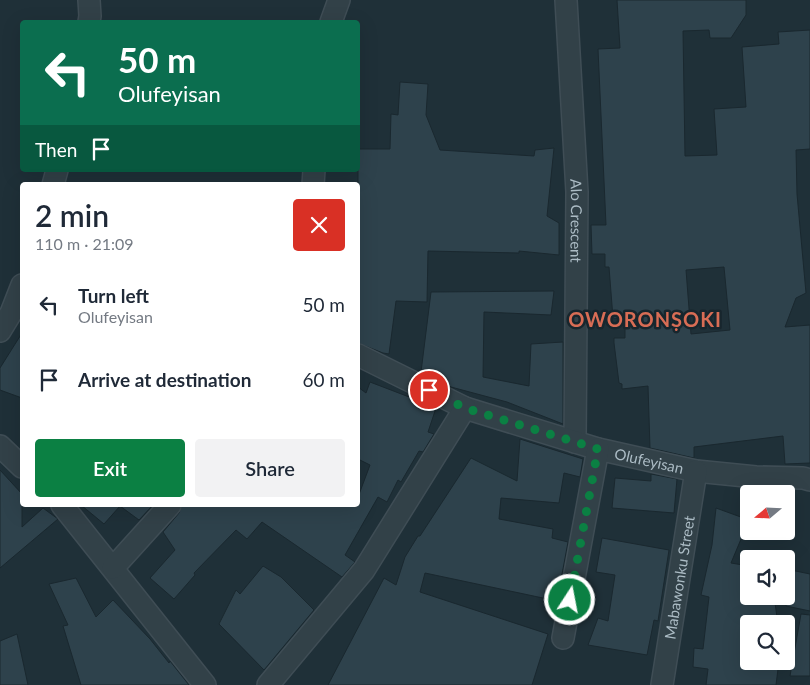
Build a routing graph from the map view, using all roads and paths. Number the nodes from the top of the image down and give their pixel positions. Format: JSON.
{"nodes":[{"id":1,"x":89,"y":0,"type":"edge"},
{"id":2,"x":339,"y":0,"type":"edge"},
{"id":3,"x":566,"y":0,"type":"edge"},
{"id":4,"x":89,"y":20,"type":"edge"},
{"id":5,"x":333,"y":20,"type":"edge"},
{"id":6,"x":20,"y":290,"type":"edge"},
{"id":7,"x":0,"y":331,"type":"edge"},
{"id":8,"x":360,"y":356,"type":"edge"},
{"id":9,"x":465,"y":408,"type":"junction"},
{"id":10,"x":574,"y":442,"type":"junction"},
{"id":11,"x":0,"y":446,"type":"edge"},
{"id":12,"x":598,"y":449,"type":"junction"},
{"id":13,"x":20,"y":465,"type":"edge"},
{"id":14,"x":696,"y":471,"type":"junction"},
{"id":15,"x":810,"y":480,"type":"edge"},
{"id":16,"x":64,"y":507,"type":"edge"},
{"id":17,"x":168,"y":507,"type":"edge"},
{"id":18,"x":113,"y":568,"type":"junction"},
{"id":19,"x":563,"y":638,"type":"dead end"},
{"id":20,"x":205,"y":685,"type":"edge"},
{"id":21,"x":268,"y":685,"type":"edge"},
{"id":22,"x":662,"y":685,"type":"edge"}],
"edges":[{"from":1,"to":4,"type":"street"},
{"from":2,"to":5,"type":"street"},
{"from":3,"to":10,"type":"street","name":"Alo Crescent"},
{"from":6,"to":7,"type":"street"},
{"from":8,"to":9,"type":"street","name":"Olufeyisan"},
{"from":9,"to":10,"type":"street","name":"Olufeyisan"},
{"from":9,"to":21,"type":"street"},
{"from":10,"to":12,"type":"street","name":"Olufeyisan"},
{"from":11,"to":13,"type":"street"},
{"from":12,"to":14,"type":"street","name":"Olufeyisan"},
{"from":12,"to":19,"type":"street"},
{"from":14,"to":15,"type":"street","name":"Olufeyisan"},
{"from":14,"to":22,"type":"street","name":"Mabawonku Street"},
{"from":16,"to":18,"type":"street"},
{"from":17,"to":18,"type":"street"},
{"from":18,"to":20,"type":"street"}]}
